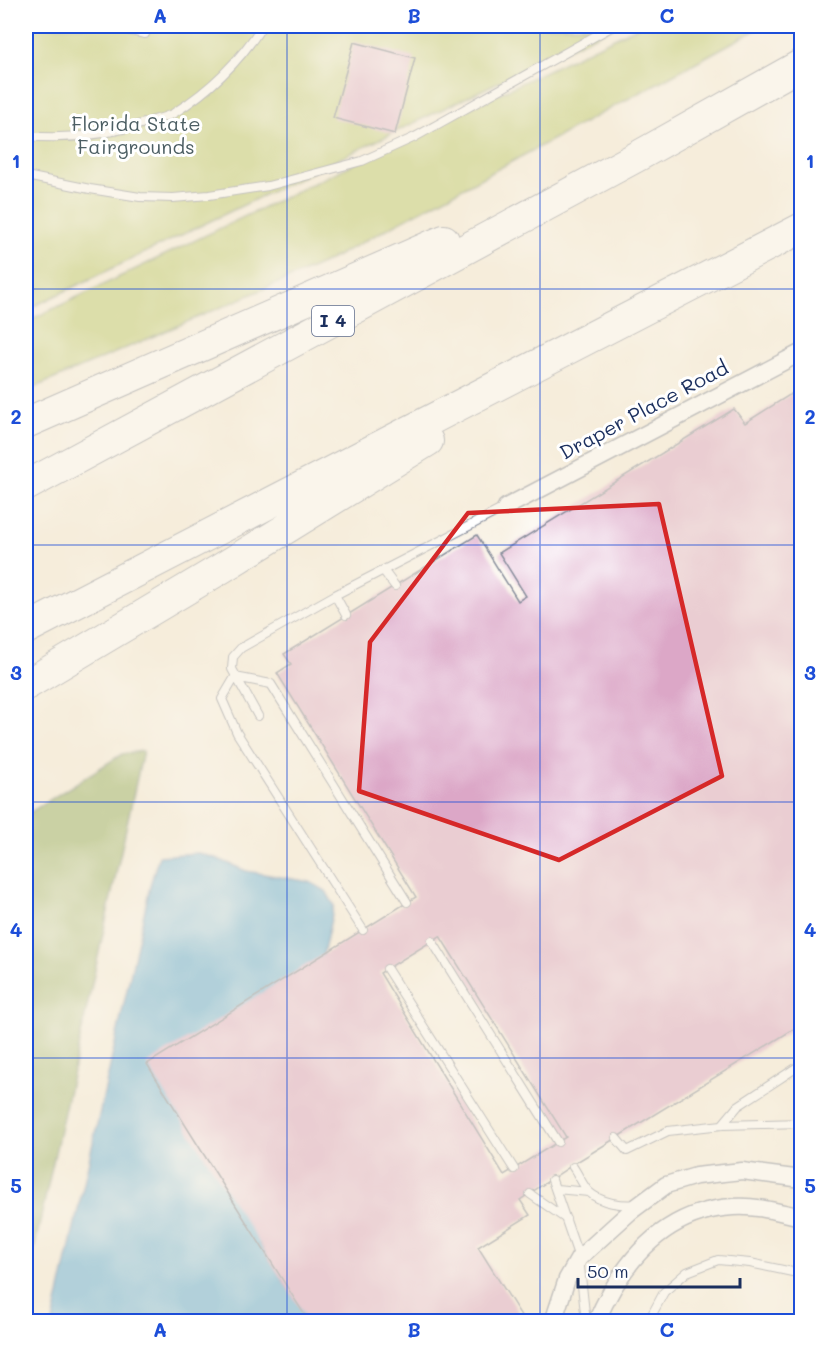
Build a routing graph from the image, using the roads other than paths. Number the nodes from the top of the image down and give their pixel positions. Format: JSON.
{"nodes":[{"id":1,"x":107,"y":26,"type":"edge"},
{"id":2,"x":148,"y":26,"type":"edge"},
{"id":3,"x":262,"y":26,"type":"edge"},
{"id":4,"x":613,"y":26,"type":"edge"},
{"id":5,"x":801,"y":64,"type":"edge"},
{"id":6,"x":26,"y":136,"type":"edge"},
{"id":7,"x":640,"y":155,"type":"junction"},
{"id":8,"x":26,"y":176,"type":"edge"},
{"id":9,"x":801,"y":228,"type":"edge"},
{"id":10,"x":624,"y":319,"type":"junction"},
{"id":11,"x":801,"y":351,"type":"edge"},
{"id":12,"x":26,"y":423,"type":"edge"},
{"id":13,"x":26,"y":486,"type":"edge"},
{"id":14,"x":506,"y":507,"type":"joint"},
{"id":15,"x":383,"y":570,"type":"junction"},
{"id":16,"x":395,"y":586,"type":"dead end"},
{"id":17,"x":335,"y":595,"type":"junction"},
{"id":18,"x":346,"y":615,"type":"dead end"},
{"id":19,"x":26,"y":629,"type":"edge"},
{"id":20,"x":236,"y":677,"type":"junction"},
{"id":21,"x":26,"y":685,"type":"edge"},
{"id":22,"x":258,"y":716,"type":"dead end"},
{"id":23,"x":407,"y":903,"type":"dead end"},
{"id":24,"x":363,"y":930,"type":"dead end"},
{"id":25,"x":432,"y":940,"type":"dead end"},
{"id":26,"x":387,"y":969,"type":"dead end"},
{"id":27,"x":801,"y":1064,"type":"edge"},
{"id":28,"x":801,"y":1123,"type":"edge"},
{"id":29,"x":722,"y":1125,"type":"junction"},
{"id":30,"x":616,"y":1138,"type":"dead end"},
{"id":31,"x":558,"y":1142,"type":"dead end"},
{"id":32,"x":573,"y":1167,"type":"dead end"},
{"id":33,"x":514,"y":1169,"type":"dead end"},
{"id":34,"x":801,"y":1179,"type":"edge"},
{"id":35,"x":589,"y":1192,"type":"junction"},
{"id":36,"x":530,"y":1194,"type":"dead end"},
{"id":37,"x":640,"y":1203,"type":"junction"},
{"id":38,"x":801,"y":1217,"type":"edge"},
{"id":39,"x":566,"y":1219,"type":"junction"},
{"id":40,"x":579,"y":1258,"type":"junction"},
{"id":41,"x":801,"y":1274,"type":"edge"},
{"id":42,"x":649,"y":1320,"type":"edge"},
{"id":43,"x":554,"y":1322,"type":"edge"},
{"id":44,"x":586,"y":1322,"type":"edge"},
{"id":45,"x":596,"y":1322,"type":"edge"},
{"id":46,"x":615,"y":1322,"type":"edge"},
{"id":47,"x":662,"y":1322,"type":"edge"}],
"edges":[{"from":1,"to":2,"type":"lane"},
{"from":3,"to":6,"type":"lane"},
{"from":4,"to":8,"type":"lane"},
{"from":5,"to":7,"type":"highway","number":"I 4"},
{"from":7,"to":12,"type":"highway"},
{"from":7,"to":13,"type":"highway","number":"I 4"},
{"from":9,"to":10,"type":"highway"},
{"from":10,"to":19,"type":"highway"},
{"from":10,"to":21,"type":"highway"},
{"from":11,"to":14,"type":"street","name":"Draper Place Road"},
{"from":14,"to":15,"type":"lane"},
{"from":15,"to":16,"type":"lane"},
{"from":15,"to":17,"type":"lane"},
{"from":17,"to":18,"type":"lane"},
{"from":17,"to":20,"type":"lane"},
{"from":20,"to":22,"type":"lane"},
{"from":20,"to":23,"type":"lane"},
{"from":20,"to":24,"type":"lane"},
{"from":25,"to":31,"type":"lane"},
{"from":26,"to":33,"type":"lane"},
{"from":27,"to":29,"type":"lane"},
{"from":28,"to":29,"type":"lane"},
{"from":29,"to":30,"type":"lane"},
{"from":32,"to":35,"type":"lane"},
{"from":34,"to":37,"type":"street"},
{"from":35,"to":37,"type":"lane"},
{"from":35,"to":39,"type":"lane"},
{"from":36,"to":39,"type":"lane"},
{"from":37,"to":40,"type":"street"},
{"from":38,"to":45,"type":"street"},
{"from":39,"to":40,"type":"lane"},
{"from":40,"to":43,"type":"street"},
{"from":40,"to":44,"type":"lane"},
{"from":41,"to":42,"type":"lane"},
{"from":42,"to":46,"type":"lane"},
{"from":42,"to":47,"type":"lane"}]}
